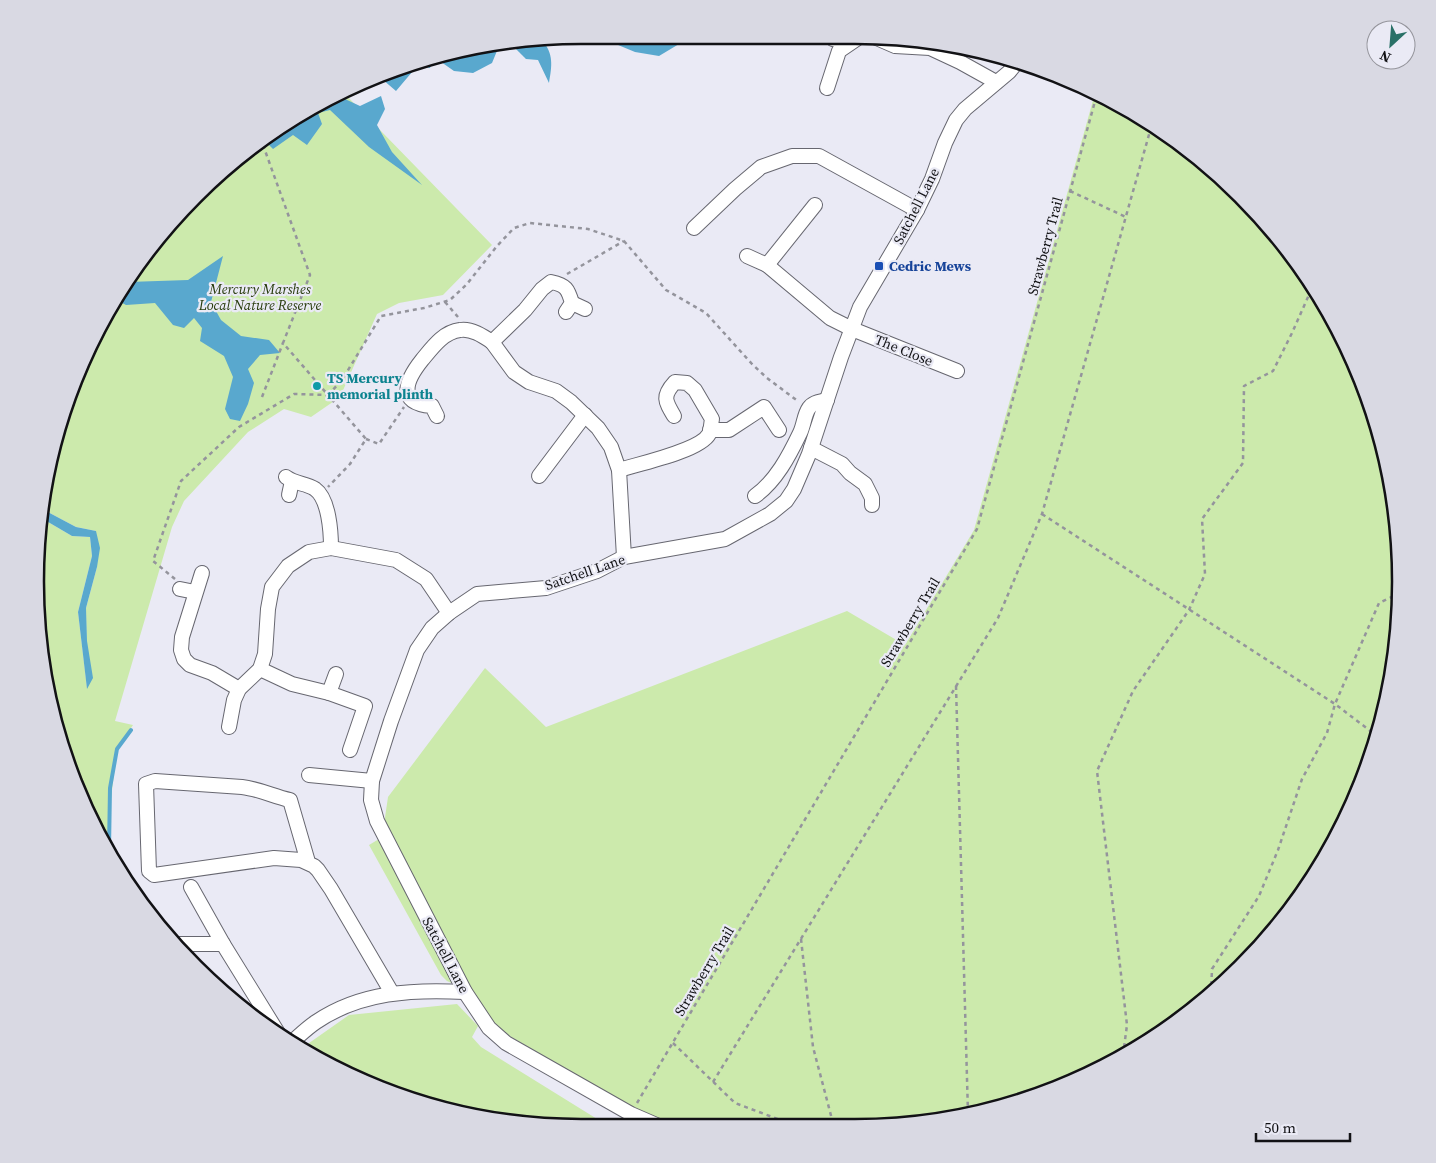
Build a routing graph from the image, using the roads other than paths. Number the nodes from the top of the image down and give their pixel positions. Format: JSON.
{"nodes":[{"id":1,"x":847,"y":44,"type":"edge"},
{"id":2,"x":893,"y":45,"type":"edge"},
{"id":3,"x":915,"y":47,"type":"edge"},
{"id":4,"x":933,"y":49,"type":"edge"},
{"id":5,"x":1013,"y":68,"type":"edge"},
{"id":6,"x":996,"y":82,"type":"junction"},
{"id":7,"x":827,"y":88,"type":"dead end"},
{"id":8,"x":815,"y":205,"type":"dead end"},
{"id":9,"x":916,"y":210,"type":"junction"},
{"id":10,"x":694,"y":228,"type":"dead end"},
{"id":11,"x":747,"y":256,"type":"dead end"},
{"id":12,"x":767,"y":265,"type":"junction"},
{"id":13,"x":574,"y":308,"type":"dead end"},
{"id":14,"x":852,"y":328,"type":"junction"},
{"id":15,"x":492,"y":342,"type":"junction"},
{"id":16,"x":956,"y":371,"type":"dead end"},
{"id":17,"x":827,"y":400,"type":"junction"},
{"id":18,"x":435,"y":406,"type":"dead end"},
{"id":19,"x":585,"y":415,"type":"junction"},
{"id":20,"x":674,"y":416,"type":"dead end"},
{"id":21,"x":710,"y":430,"type":"junction"},
{"id":22,"x":779,"y":430,"type":"dead end"},
{"id":23,"x":811,"y":448,"type":"junction"},
{"id":24,"x":619,"y":470,"type":"junction"},
{"id":25,"x":539,"y":476,"type":"dead end"},
{"id":26,"x":289,"y":484,"type":"dead end"},
{"id":27,"x":755,"y":496,"type":"dead end"},
{"id":28,"x":872,"y":505,"type":"dead end"},
{"id":29,"x":331,"y":548,"type":"junction"},
{"id":30,"x":624,"y":558,"type":"junction"},
{"id":31,"x":202,"y":573,"type":"dead end"},
{"id":32,"x":449,"y":613,"type":"junction"},
{"id":33,"x":260,"y":669,"type":"junction"},
{"id":34,"x":336,"y":674,"type":"dead end"},
{"id":35,"x":239,"y":689,"type":"junction"},
{"id":36,"x":329,"y":693,"type":"junction"},
{"id":37,"x":229,"y":727,"type":"dead end"},
{"id":38,"x":350,"y":750,"type":"dead end"},
{"id":39,"x":309,"y":775,"type":"dead end"},
{"id":40,"x":372,"y":781,"type":"junction"},
{"id":41,"x":308,"y":862,"type":"junction"},
{"id":42,"x":191,"y":887,"type":"dead end"},
{"id":43,"x":184,"y":944,"type":"edge"},
{"id":44,"x":222,"y":944,"type":"junction"},
{"id":45,"x":464,"y":992,"type":"junction"},
{"id":46,"x":392,"y":993,"type":"junction"},
{"id":47,"x":268,"y":1018,"type":"edge"},
{"id":48,"x":297,"y":1038,"type":"edge"},
{"id":49,"x":643,"y":1119,"type":"edge"}],
"edges":[{"from":1,"to":7,"type":"street"},
{"from":2,"to":3,"type":"street"},
{"from":4,"to":6,"type":"street"},
{"from":5,"to":6,"type":"street","name":"Satchell Lane"},
{"from":6,"to":9,"type":"street","name":"Satchell Lane"},
{"from":8,"to":12,"type":"street"},
{"from":9,"to":10,"type":"street"},
{"from":9,"to":14,"type":"street","name":"Satchell Lane"},
{"from":11,"to":12,"type":"street","name":"The Close"},
{"from":12,"to":14,"type":"street","name":"The Close"},
{"from":13,"to":15,"type":"street"},
{"from":14,"to":16,"type":"street","name":"The Close"},
{"from":14,"to":17,"type":"street","name":"Satchell Lane"},
{"from":15,"to":18,"type":"street"},
{"from":15,"to":19,"type":"street"},
{"from":17,"to":23,"type":"street","name":"Satchell Lane"},
{"from":17,"to":27,"type":"street"},
{"from":19,"to":24,"type":"street"},
{"from":19,"to":25,"type":"street"},
{"from":20,"to":21,"type":"street"},
{"from":21,"to":22,"type":"street"},
{"from":21,"to":24,"type":"street"},
{"from":23,"to":28,"type":"street"},
{"from":23,"to":30,"type":"street","name":"Satchell Lane"},
{"from":24,"to":30,"type":"street"},
{"from":26,"to":29,"type":"street"},
{"from":29,"to":32,"type":"street"},
{"from":29,"to":33,"type":"street"},
{"from":30,"to":32,"type":"street","name":"Satchell Lane"},
{"from":31,"to":35,"type":"street"},
{"from":32,"to":40,"type":"street","name":"Satchell Lane"},
{"from":33,"to":35,"type":"street"},
{"from":33,"to":36,"type":"street"},
{"from":34,"to":36,"type":"street"},
{"from":35,"to":37,"type":"street"},
{"from":36,"to":38,"type":"street"},
{"from":39,"to":40,"type":"street"},
{"from":40,"to":45,"type":"street","name":"Satchell Lane"},
{"from":41,"to":41,"type":"street"},
{"from":41,"to":46,"type":"street"},
{"from":42,"to":44,"type":"street"},
{"from":43,"to":44,"type":"street"},
{"from":44,"to":47,"type":"street"},
{"from":45,"to":46,"type":"street"},
{"from":45,"to":49,"type":"street","name":"Satchell Lane"},
{"from":46,"to":48,"type":"street"}]}
